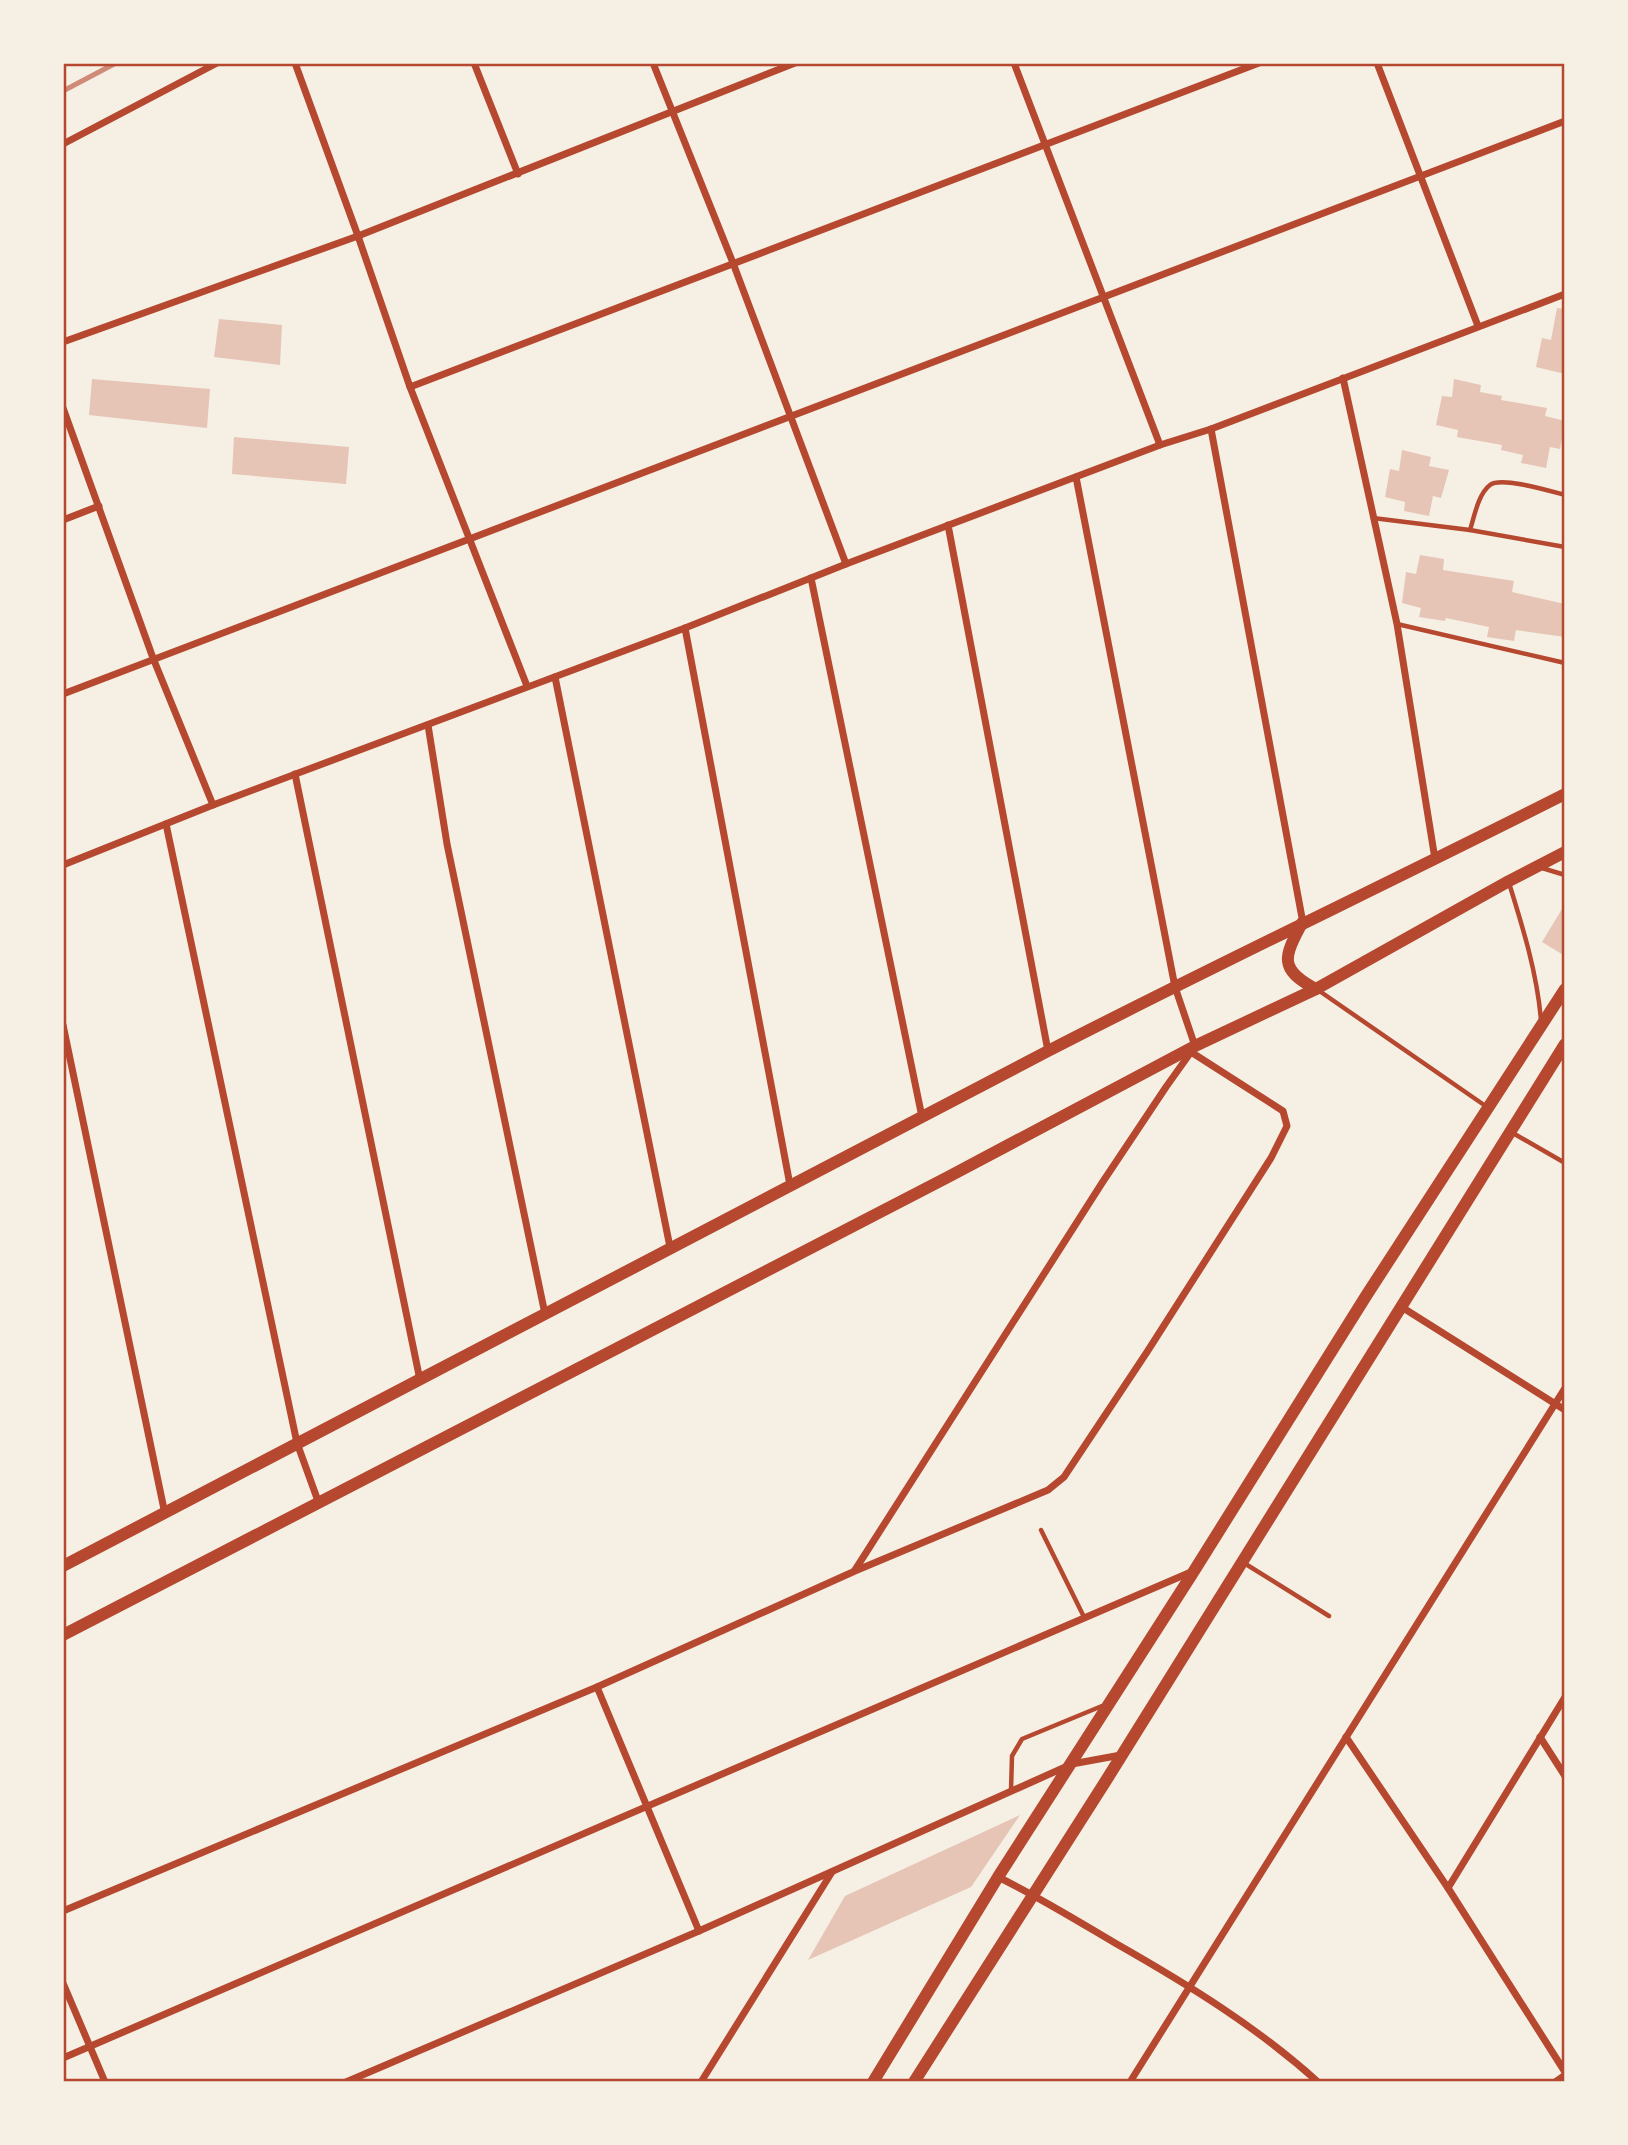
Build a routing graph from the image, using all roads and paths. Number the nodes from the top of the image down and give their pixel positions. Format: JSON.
{"nodes":[{"id":1,"x":217,"y":63,"type":"edge"},
{"id":2,"x":295,"y":63,"type":"edge"},
{"id":3,"x":474,"y":63,"type":"edge"},
{"id":4,"x":653,"y":63,"type":"edge"},
{"id":5,"x":795,"y":63,"type":"edge"},
{"id":6,"x":1014,"y":63,"type":"edge"},
{"id":7,"x":1259,"y":63,"type":"edge"},
{"id":8,"x":1377,"y":63,"type":"edge"},
{"id":9,"x":670,"y":111,"type":"junction"},
{"id":10,"x":1565,"y":121,"type":"edge"},
{"id":11,"x":63,"y":144,"type":"edge"},
{"id":12,"x":1045,"y":144,"type":"junction"},
{"id":13,"x":518,"y":174,"type":"junction"},
{"id":14,"x":1420,"y":177,"type":"junction"},
{"id":15,"x":358,"y":236,"type":"junction"},
{"id":16,"x":733,"y":262,"type":"junction"},
{"id":17,"x":1565,"y":294,"type":"edge"},
{"id":18,"x":1103,"y":298,"type":"junction"},
{"id":19,"x":1478,"y":326,"type":"junction"},
{"id":20,"x":63,"y":342,"type":"edge"},
{"id":21,"x":1343,"y":378,"type":"junction"},
{"id":22,"x":410,"y":387,"type":"junction"},
{"id":23,"x":63,"y":408,"type":"edge"},
{"id":24,"x":790,"y":415,"type":"junction"},
{"id":25,"x":1212,"y":429,"type":"junction"},
{"id":26,"x":1160,"y":445,"type":"junction"},
{"id":27,"x":1076,"y":477,"type":"junction"},
{"id":28,"x":1565,"y":495,"type":"edge"},
{"id":29,"x":99,"y":506,"type":"junction"},
{"id":30,"x":1373,"y":518,"type":"junction"},
{"id":31,"x":63,"y":520,"type":"edge"},
{"id":32,"x":948,"y":525,"type":"junction"},
{"id":33,"x":1470,"y":530,"type":"junction"},
{"id":34,"x":469,"y":540,"type":"junction"},
{"id":35,"x":1565,"y":547,"type":"edge"},
{"id":36,"x":846,"y":564,"type":"junction"},
{"id":37,"x":811,"y":578,"type":"junction"},
{"id":38,"x":1397,"y":624,"type":"junction"},
{"id":39,"x":685,"y":628,"type":"junction"},
{"id":40,"x":153,"y":658,"type":"junction"},
{"id":41,"x":1565,"y":663,"type":"edge"},
{"id":42,"x":555,"y":677,"type":"junction"},
{"id":43,"x":527,"y":686,"type":"junction"},
{"id":44,"x":63,"y":694,"type":"edge"},
{"id":45,"x":428,"y":725,"type":"junction"},
{"id":46,"x":295,"y":775,"type":"junction"},
{"id":47,"x":1565,"y":794,"type":"edge"},
{"id":48,"x":213,"y":805,"type":"junction"},
{"id":49,"x":166,"y":824,"type":"junction"},
{"id":50,"x":1565,"y":852,"type":"edge"},
{"id":51,"x":1435,"y":859,"type":"junction"},
{"id":52,"x":63,"y":865,"type":"edge"},
{"id":53,"x":1538,"y":866,"type":"junction"},
{"id":54,"x":1565,"y":875,"type":"edge"},
{"id":55,"x":1509,"y":881,"type":"junction"},
{"id":56,"x":1303,"y":923,"type":"junction"},
{"id":57,"x":1175,"y":987,"type":"junction"},
{"id":58,"x":1316,"y":989,"type":"junction"},
{"id":59,"x":1565,"y":989,"type":"edge"},
{"id":60,"x":63,"y":1025,"type":"edge"},
{"id":61,"x":1542,"y":1025,"type":"junction"},
{"id":62,"x":1565,"y":1044,"type":"edge"},
{"id":63,"x":1193,"y":1049,"type":"junction"},
{"id":64,"x":1048,"y":1051,"type":"junction"},
{"id":65,"x":1488,"y":1107,"type":"junction"},
{"id":66,"x":923,"y":1117,"type":"junction"},
{"id":67,"x":1510,"y":1132,"type":"junction"},
{"id":68,"x":1565,"y":1163,"type":"edge"},
{"id":69,"x":790,"y":1185,"type":"junction"},
{"id":70,"x":670,"y":1247,"type":"junction"},
{"id":71,"x":1401,"y":1307,"type":"junction"},
{"id":72,"x":545,"y":1314,"type":"junction"},
{"id":73,"x":420,"y":1381,"type":"junction"},
{"id":74,"x":1565,"y":1388,"type":"edge"},
{"id":75,"x":1555,"y":1404,"type":"junction"},
{"id":76,"x":1565,"y":1410,"type":"edge"},
{"id":77,"x":297,"y":1443,"type":"junction"},
{"id":78,"x":318,"y":1501,"type":"junction"},
{"id":79,"x":164,"y":1514,"type":"junction"},
{"id":80,"x":1041,"y":1530,"type":"dead end"},
{"id":81,"x":1242,"y":1561,"type":"junction"},
{"id":82,"x":63,"y":1566,"type":"edge"},
{"id":83,"x":855,"y":1571,"type":"junction"},
{"id":84,"x":1194,"y":1571,"type":"junction"},
{"id":85,"x":1329,"y":1616,"type":"dead end"},
{"id":86,"x":1084,"y":1617,"type":"junction"},
{"id":87,"x":63,"y":1635,"type":"edge"},
{"id":88,"x":597,"y":1687,"type":"junction"},
{"id":89,"x":1565,"y":1697,"type":"edge"},
{"id":90,"x":1110,"y":1703,"type":"junction"},
{"id":91,"x":1346,"y":1737,"type":"junction"},
{"id":92,"x":1539,"y":1737,"type":"junction"},
{"id":93,"x":1121,"y":1755,"type":"junction"},
{"id":94,"x":1072,"y":1764,"type":"junction"},
{"id":95,"x":1565,"y":1776,"type":"edge"},
{"id":96,"x":1011,"y":1791,"type":"junction"},
{"id":97,"x":648,"y":1808,"type":"junction"},
{"id":98,"x":833,"y":1871,"type":"junction"},
{"id":99,"x":998,"y":1877,"type":"junction"},
{"id":100,"x":1447,"y":1888,"type":"junction"},
{"id":101,"x":1033,"y":1894,"type":"junction"},
{"id":102,"x":63,"y":1911,"type":"edge"},
{"id":103,"x":699,"y":1931,"type":"junction"},
{"id":104,"x":63,"y":1983,"type":"edge"},
{"id":105,"x":1190,"y":1986,"type":"junction"},
{"id":106,"x":89,"y":2046,"type":"junction"},
{"id":107,"x":63,"y":2058,"type":"edge"},
{"id":108,"x":1565,"y":2074,"type":"edge"},
{"id":109,"x":105,"y":2082,"type":"edge"},
{"id":110,"x":346,"y":2082,"type":"edge"},
{"id":111,"x":701,"y":2082,"type":"edge"},
{"id":112,"x":873,"y":2082,"type":"edge"},
{"id":113,"x":914,"y":2082,"type":"edge"},
{"id":114,"x":1130,"y":2082,"type":"edge"},
{"id":115,"x":1318,"y":2082,"type":"edge"},
{"id":116,"x":1555,"y":2082,"type":"edge"}],
"edges":[{"from":1,"to":11,"type":"street"},
{"from":2,"to":15,"type":"street"},
{"from":3,"to":13,"type":"street"},
{"from":4,"to":9,"type":"street"},
{"from":5,"to":9,"type":"street"},
{"from":6,"to":12,"type":"street"},
{"from":7,"to":12,"type":"street"},
{"from":8,"to":14,"type":"street"},
{"from":9,"to":13,"type":"street"},
{"from":9,"to":16,"type":"street"},
{"from":10,"to":14,"type":"street"},
{"from":12,"to":16,"type":"street"},
{"from":12,"to":18,"type":"street"},
{"from":13,"to":15,"type":"street"},
{"from":14,"to":18,"type":"street"},
{"from":14,"to":19,"type":"street"},
{"from":15,"to":20,"type":"street"},
{"from":15,"to":22,"type":"street"},
{"from":16,"to":22,"type":"street"},
{"from":16,"to":24,"type":"street"},
{"from":17,"to":19,"type":"street"},
{"from":18,"to":24,"type":"street"},
{"from":18,"to":26,"type":"street"},
{"from":19,"to":21,"type":"street"},
{"from":21,"to":25,"type":"street"},
{"from":21,"to":30,"type":"street"},
{"from":22,"to":34,"type":"street"},
{"from":23,"to":29,"type":"street"},
{"from":24,"to":34,"type":"street"},
{"from":24,"to":36,"type":"street"},
{"from":25,"to":26,"type":"street"},
{"from":25,"to":56,"type":"street"},
{"from":26,"to":27,"type":"street"},
{"from":27,"to":32,"type":"street"},
{"from":27,"to":57,"type":"street"},
{"from":28,"to":33,"type":"lane"},
{"from":29,"to":31,"type":"street"},
{"from":29,"to":40,"type":"street"},
{"from":30,"to":33,"type":"lane"},
{"from":30,"to":38,"type":"street"},
{"from":32,"to":36,"type":"street"},
{"from":32,"to":64,"type":"street"},
{"from":33,"to":35,"type":"lane"},
{"from":34,"to":40,"type":"street"},
{"from":34,"to":43,"type":"street"},
{"from":36,"to":37,"type":"street"},
{"from":37,"to":39,"type":"street"},
{"from":37,"to":66,"type":"street"},
{"from":38,"to":41,"type":"lane"},
{"from":38,"to":51,"type":"street"},
{"from":39,"to":42,"type":"street"},
{"from":39,"to":69,"type":"street"},
{"from":40,"to":44,"type":"street"},
{"from":40,"to":48,"type":"street"},
{"from":42,"to":43,"type":"street"},
{"from":42,"to":70,"type":"street"},
{"from":43,"to":45,"type":"street"},
{"from":45,"to":46,"type":"street"},
{"from":45,"to":72,"type":"street"},
{"from":46,"to":48,"type":"street"},
{"from":46,"to":73,"type":"street"},
{"from":47,"to":51,"type":"street"},
{"from":48,"to":49,"type":"street"},
{"from":49,"to":52,"type":"street"},
{"from":49,"to":77,"type":"street"},
{"from":50,"to":53,"type":"street"},
{"from":51,"to":56,"type":"street"},
{"from":53,"to":54,"type":"lane"},
{"from":53,"to":55,"type":"street"},
{"from":55,"to":58,"type":"street"},
{"from":55,"to":61,"type":"lane"},
{"from":56,"to":57,"type":"street"},
{"from":56,"to":58,"type":"street"},
{"from":57,"to":63,"type":"street"},
{"from":57,"to":64,"type":"street"},
{"from":58,"to":63,"type":"street"},
{"from":58,"to":65,"type":"lane"},
{"from":59,"to":61,"type":"street"},
{"from":60,"to":79,"type":"street"},
{"from":61,"to":65,"type":"street"},
{"from":62,"to":67,"type":"street"},
{"from":63,"to":78,"type":"street"},
{"from":63,"to":83,"type":"street"},
{"from":63,"to":83,"type":"street"},
{"from":64,"to":66,"type":"street"},
{"from":65,"to":84,"type":"street"},
{"from":66,"to":69,"type":"street"},
{"from":67,"to":68,"type":"lane"},
{"from":67,"to":71,"type":"street"},
{"from":69,"to":70,"type":"street"},
{"from":70,"to":72,"type":"street"},
{"from":71,"to":75,"type":"street"},
{"from":71,"to":81,"type":"street"},
{"from":72,"to":73,"type":"street"},
{"from":73,"to":77,"type":"street"},
{"from":74,"to":75,"type":"street"},
{"from":75,"to":76,"type":"street"},
{"from":75,"to":91,"type":"street"},
{"from":77,"to":78,"type":"street"},
{"from":77,"to":79,"type":"street"},
{"from":78,"to":87,"type":"street"},
{"from":79,"to":82,"type":"street"},
{"from":80,"to":86,"type":"lane"},
{"from":81,"to":85,"type":"lane"},
{"from":81,"to":93,"type":"street"},
{"from":83,"to":88,"type":"street"},
{"from":84,"to":86,"type":"street"},
{"from":84,"to":90,"type":"street"},
{"from":86,"to":97,"type":"street"},
{"from":88,"to":97,"type":"street"},
{"from":88,"to":102,"type":"street"},
{"from":89,"to":92,"type":"street"},
{"from":90,"to":94,"type":"street"},
{"from":90,"to":96,"type":"lane"},
{"from":91,"to":100,"type":"street"},
{"from":91,"to":105,"type":"street"},
{"from":92,"to":95,"type":"street"},
{"from":92,"to":100,"type":"street"},
{"from":93,"to":94,"type":"street"},
{"from":93,"to":101,"type":"street"},
{"from":94,"to":96,"type":"street"},
{"from":94,"to":99,"type":"street"},
{"from":96,"to":98,"type":"street"},
{"from":97,"to":103,"type":"street"},
{"from":97,"to":106,"type":"street"},
{"from":98,"to":103,"type":"street"},
{"from":98,"to":111,"type":"street"},
{"from":99,"to":101,"type":"street"},
{"from":99,"to":112,"type":"street"},
{"from":100,"to":108,"type":"street"},
{"from":101,"to":105,"type":"street"},
{"from":101,"to":113,"type":"street"},
{"from":103,"to":110,"type":"street"},
{"from":104,"to":106,"type":"street"},
{"from":105,"to":114,"type":"street"},
{"from":105,"to":115,"type":"street"},
{"from":106,"to":107,"type":"street"},
{"from":106,"to":109,"type":"street"},
{"from":108,"to":116,"type":"street"}]}
